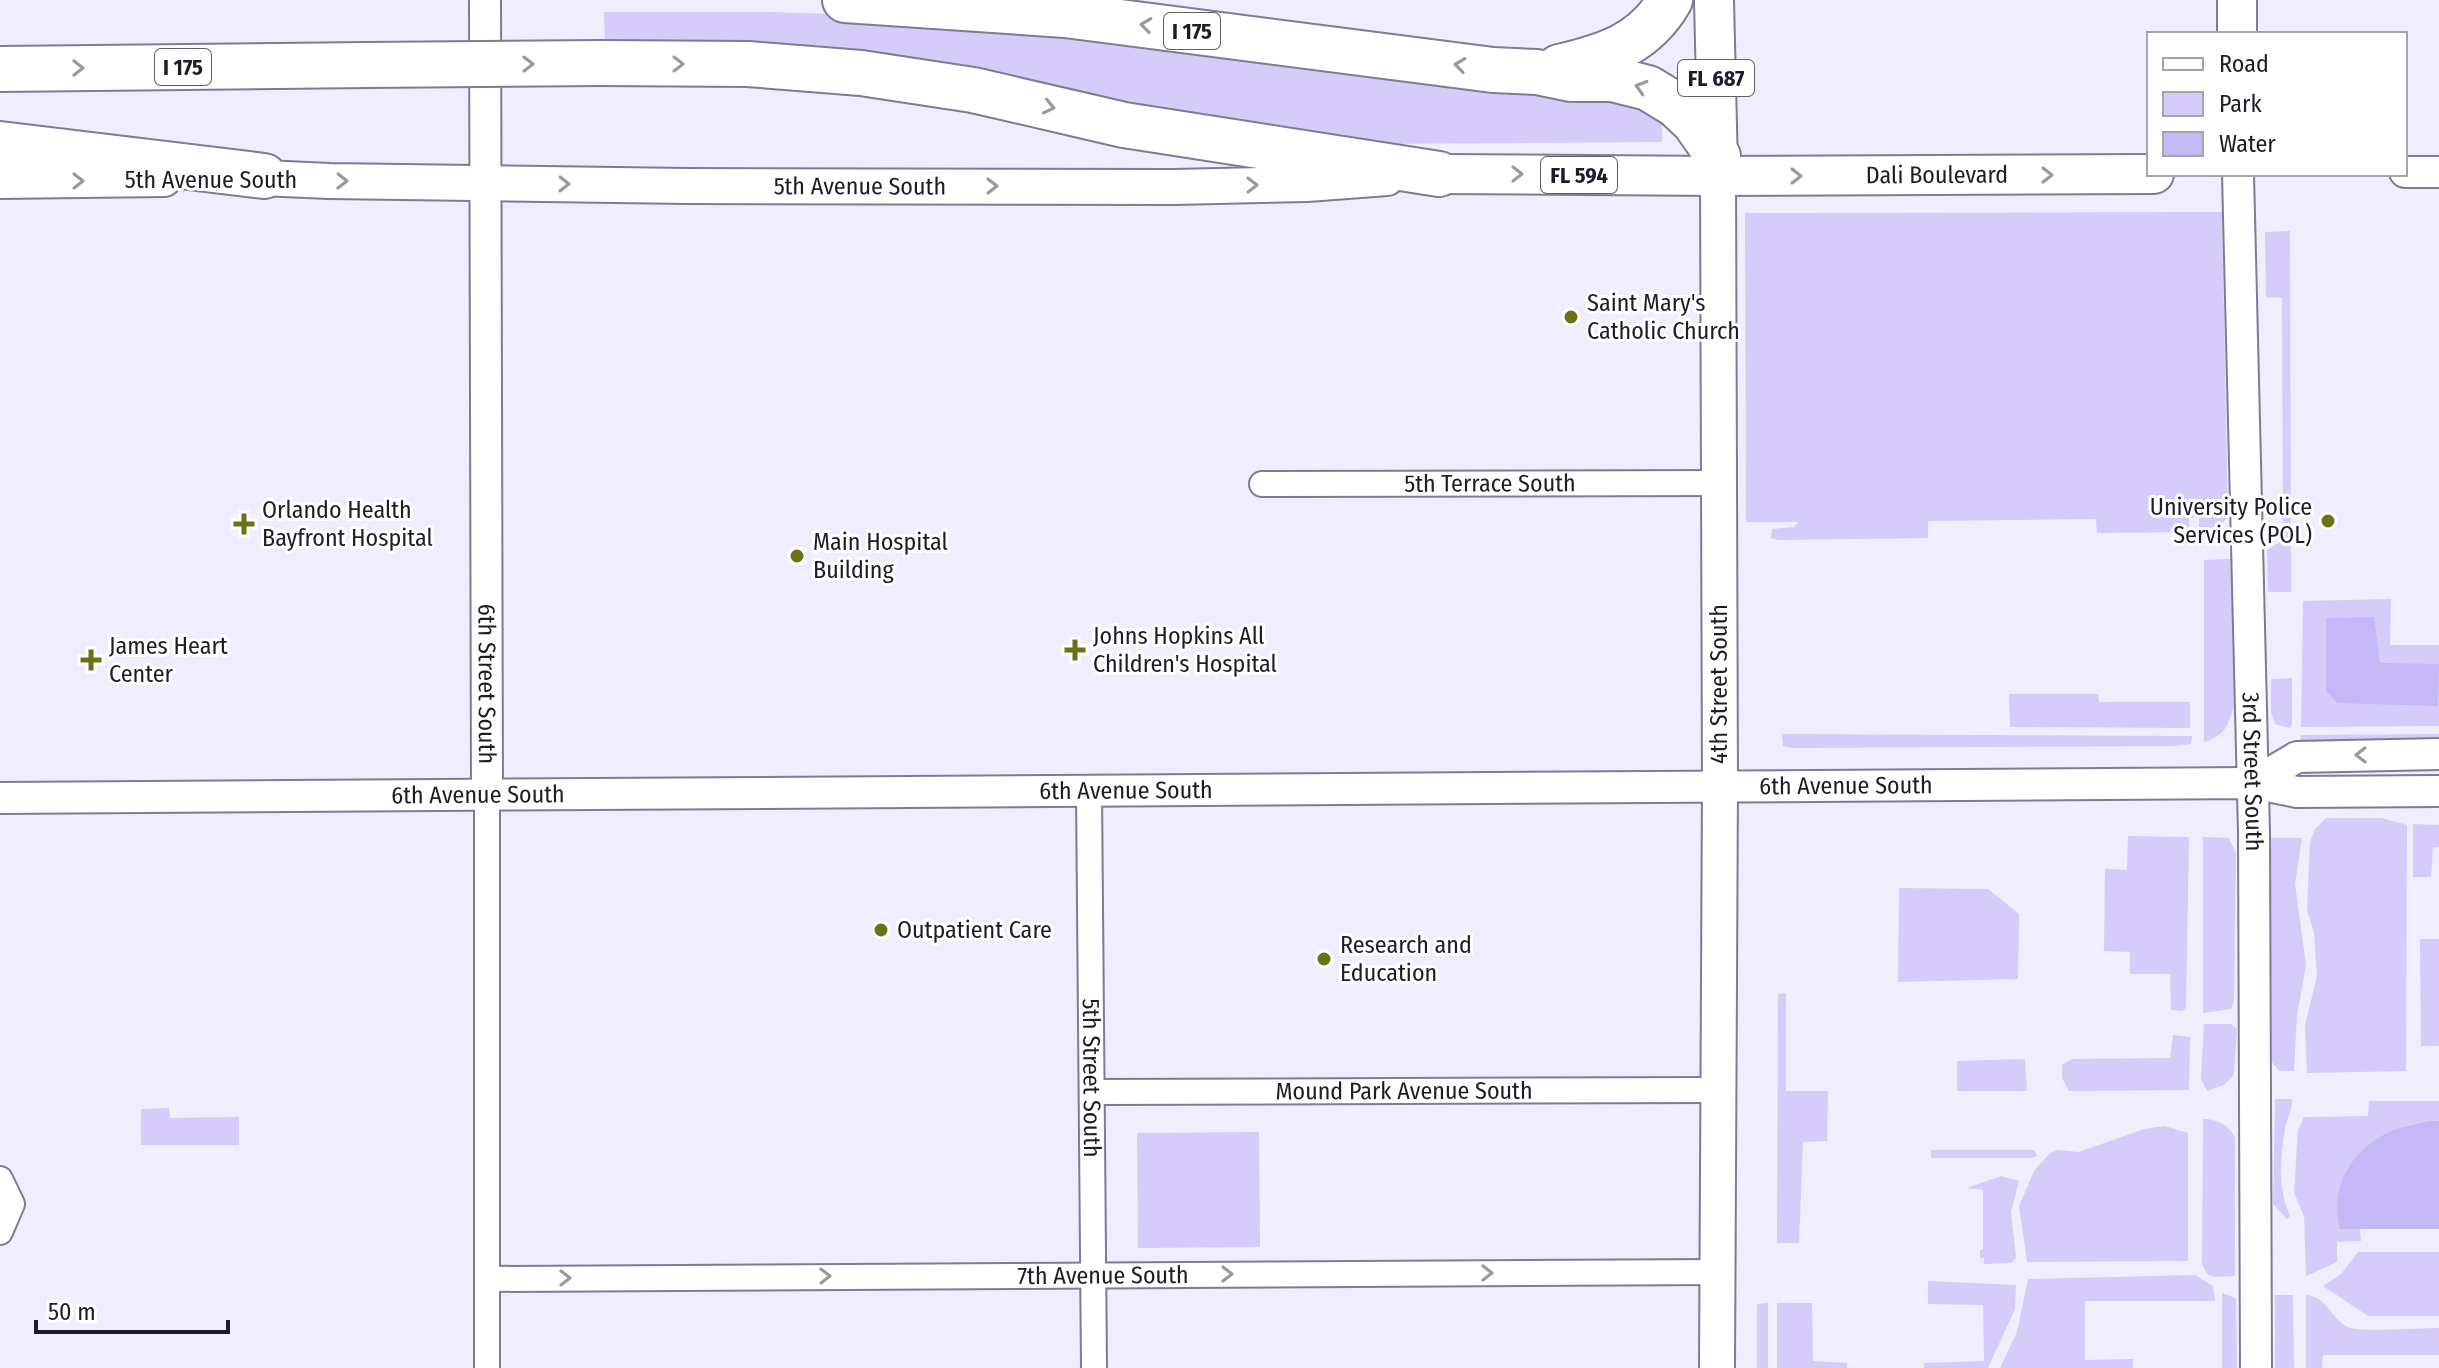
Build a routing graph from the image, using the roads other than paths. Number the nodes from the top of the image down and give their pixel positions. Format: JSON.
{"nodes":[{"id":1,"x":485,"y":0,"type":"edge"},
{"id":2,"x":845,"y":0,"type":"edge"},
{"id":3,"x":1670,"y":0,"type":"edge"},
{"id":4,"x":1714,"y":0,"type":"edge"},
{"id":5,"x":2237,"y":0,"type":"edge"},
{"id":6,"x":2237,"y":32,"type":"edge"},
{"id":7,"x":0,"y":69,"type":"edge"},
{"id":8,"x":1537,"y":72,"type":"junction"},
{"id":9,"x":0,"y":144,"type":"edge"},
{"id":10,"x":1718,"y":166,"type":"junction"},
{"id":11,"x":2407,"y":172,"type":"edge"},
{"id":12,"x":2439,"y":172,"type":"edge"},
{"id":13,"x":1439,"y":174,"type":"junction"},
{"id":14,"x":2147,"y":174,"type":"edge"},
{"id":15,"x":264,"y":176,"type":"junction"},
{"id":16,"x":2238,"y":176,"type":"edge"},
{"id":17,"x":0,"y":181,"type":"edge"},
{"id":18,"x":486,"y":183,"type":"junction"},
{"id":19,"x":1718,"y":483,"type":"junction"},
{"id":20,"x":1262,"y":484,"type":"dead end"},
{"id":21,"x":2439,"y":754,"type":"edge"},
{"id":22,"x":2253,"y":783,"type":"junction"},
{"id":23,"x":1720,"y":785,"type":"junction"},
{"id":24,"x":1089,"y":790,"type":"junction"},
{"id":25,"x":2439,"y":791,"type":"edge"},
{"id":26,"x":487,"y":794,"type":"junction"},
{"id":27,"x":0,"y":798,"type":"edge"},
{"id":28,"x":1717,"y":1090,"type":"junction"},
{"id":29,"x":1092,"y":1092,"type":"junction"},
{"id":30,"x":0,"y":1179,"type":"edge"},
{"id":31,"x":0,"y":1232,"type":"edge"},
{"id":32,"x":1717,"y":1272,"type":"junction"},
{"id":33,"x":1093,"y":1274,"type":"junction"},
{"id":34,"x":487,"y":1279,"type":"junction"},
{"id":35,"x":487,"y":1368,"type":"edge"},
{"id":36,"x":1094,"y":1368,"type":"edge"},
{"id":37,"x":1717,"y":1368,"type":"edge"},
{"id":38,"x":2256,"y":1368,"type":"edge"}],
"edges":[{"from":1,"to":18,"type":"street","name":"6th Street South"},
{"from":8,"to":2,"type":"highway","number":"I 175","one_way":true},
{"from":3,"to":8,"type":"highway"},
{"from":4,"to":10,"type":"main road","name":"4th Street South","number":"FL 687"},
{"from":5,"to":6,"type":"main road"},
{"from":7,"to":13,"type":"highway","number":"I 175","one_way":true,"bridge":true},
{"from":10,"to":8,"type":"highway","one_way":true},
{"from":9,"to":15,"type":"highway"},
{"from":13,"to":10,"type":"main road","name":"5th Avenue South","number":"FL 594","one_way":true},
{"from":10,"to":14,"type":"main road","name":"Dali Boulevard","number":"FL 594","one_way":true},
{"from":10,"to":19,"type":"main road","name":"4th Street South"},
{"from":11,"to":12,"type":"street"},
{"from":18,"to":13,"type":"main road","name":"5th Avenue South","one_way":true},
{"from":17,"to":15,"type":"main road","name":"5th Avenue South","one_way":true},
{"from":15,"to":18,"type":"main road","name":"5th Avenue South","one_way":true},
{"from":16,"to":22,"type":"street","name":"3rd Street South"},
{"from":18,"to":26,"type":"street","name":"6th Street South"},
{"from":19,"to":20,"type":"street","name":"5th Terrace South"},
{"from":19,"to":23,"type":"main road","name":"4th Street South"},
{"from":21,"to":22,"type":"street","one_way":true},
{"from":22,"to":23,"type":"street","name":"6th Avenue South"},
{"from":22,"to":25,"type":"street","name":"6th Avenue South"},
{"from":22,"to":38,"type":"street","name":"3rd Street South"},
{"from":23,"to":24,"type":"street","name":"6th Avenue South"},
{"from":23,"to":28,"type":"main road","name":"4th Street South"},
{"from":24,"to":26,"type":"street","name":"6th Avenue South"},
{"from":24,"to":29,"type":"street","name":"5th Street South"},
{"from":26,"to":27,"type":"street","name":"6th Avenue South"},
{"from":26,"to":34,"type":"street","name":"6th Street South"},
{"from":28,"to":29,"type":"street","name":"Mound Park Avenue South"},
{"from":28,"to":32,"type":"main road","name":"4th Street South"},
{"from":29,"to":33,"type":"street","name":"5th Street South"},
{"from":30,"to":31,"type":"street"},
{"from":33,"to":32,"type":"street","name":"7th Avenue South","one_way":true},
{"from":32,"to":37,"type":"main road","name":"4th Street South"},
{"from":34,"to":33,"type":"street","name":"7th Avenue South","one_way":true},
{"from":33,"to":36,"type":"street","name":"5th Street South"},
{"from":34,"to":35,"type":"street","name":"6th Street South"}]}
